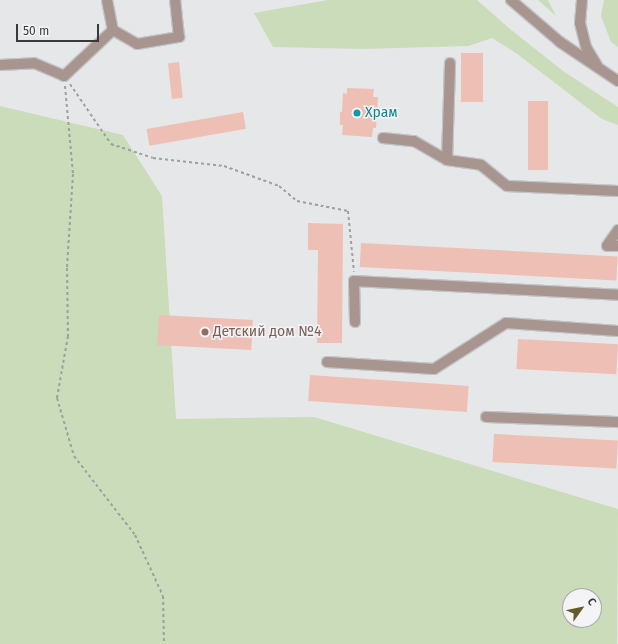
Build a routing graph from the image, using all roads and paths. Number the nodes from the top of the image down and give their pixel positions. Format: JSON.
{"nodes":[{"id":1,"x":107,"y":0,"type":"edge"},
{"id":2,"x":174,"y":0,"type":"edge"},
{"id":3,"x":511,"y":0,"type":"edge"},
{"id":4,"x":582,"y":0,"type":"edge"},
{"id":5,"x":113,"y":30,"type":"junction"},
{"id":6,"x":450,"y":63,"type":"dead end"},
{"id":7,"x":0,"y":65,"type":"edge"},
{"id":8,"x":598,"y":69,"type":"junction"},
{"id":9,"x":64,"y":76,"type":"junction"},
{"id":10,"x":618,"y":81,"type":"edge"},
{"id":11,"x":383,"y":138,"type":"dead end"},
{"id":12,"x":447,"y":160,"type":"junction"},
{"id":13,"x":618,"y":191,"type":"edge"},
{"id":14,"x":618,"y":230,"type":"edge"},
{"id":15,"x":618,"y":246,"type":"edge"},
{"id":16,"x":354,"y":281,"type":"junction"},
{"id":17,"x":618,"y":295,"type":"edge"},
{"id":18,"x":354,"y":322,"type":"dead end"},
{"id":19,"x":618,"y":332,"type":"edge"},
{"id":20,"x":327,"y":362,"type":"dead end"},
{"id":21,"x":486,"y":417,"type":"dead end"},
{"id":22,"x":618,"y":422,"type":"edge"},
{"id":23,"x":164,"y":644,"type":"edge"}],
"edges":[{"from":1,"to":5,"type":"street"},
{"from":2,"to":5,"type":"street"},
{"from":3,"to":8,"type":"street"},
{"from":4,"to":8,"type":"street"},
{"from":5,"to":9,"type":"street"},
{"from":6,"to":12,"type":"street"},
{"from":7,"to":9,"type":"street"},
{"from":8,"to":10,"type":"street"},
{"from":9,"to":16,"type":"path"},
{"from":9,"to":23,"type":"path"},
{"from":11,"to":12,"type":"street"},
{"from":12,"to":13,"type":"street"},
{"from":14,"to":15,"type":"street"},
{"from":16,"to":17,"type":"street"},
{"from":16,"to":18,"type":"street"},
{"from":19,"to":20,"type":"street"},
{"from":21,"to":22,"type":"street"}]}
